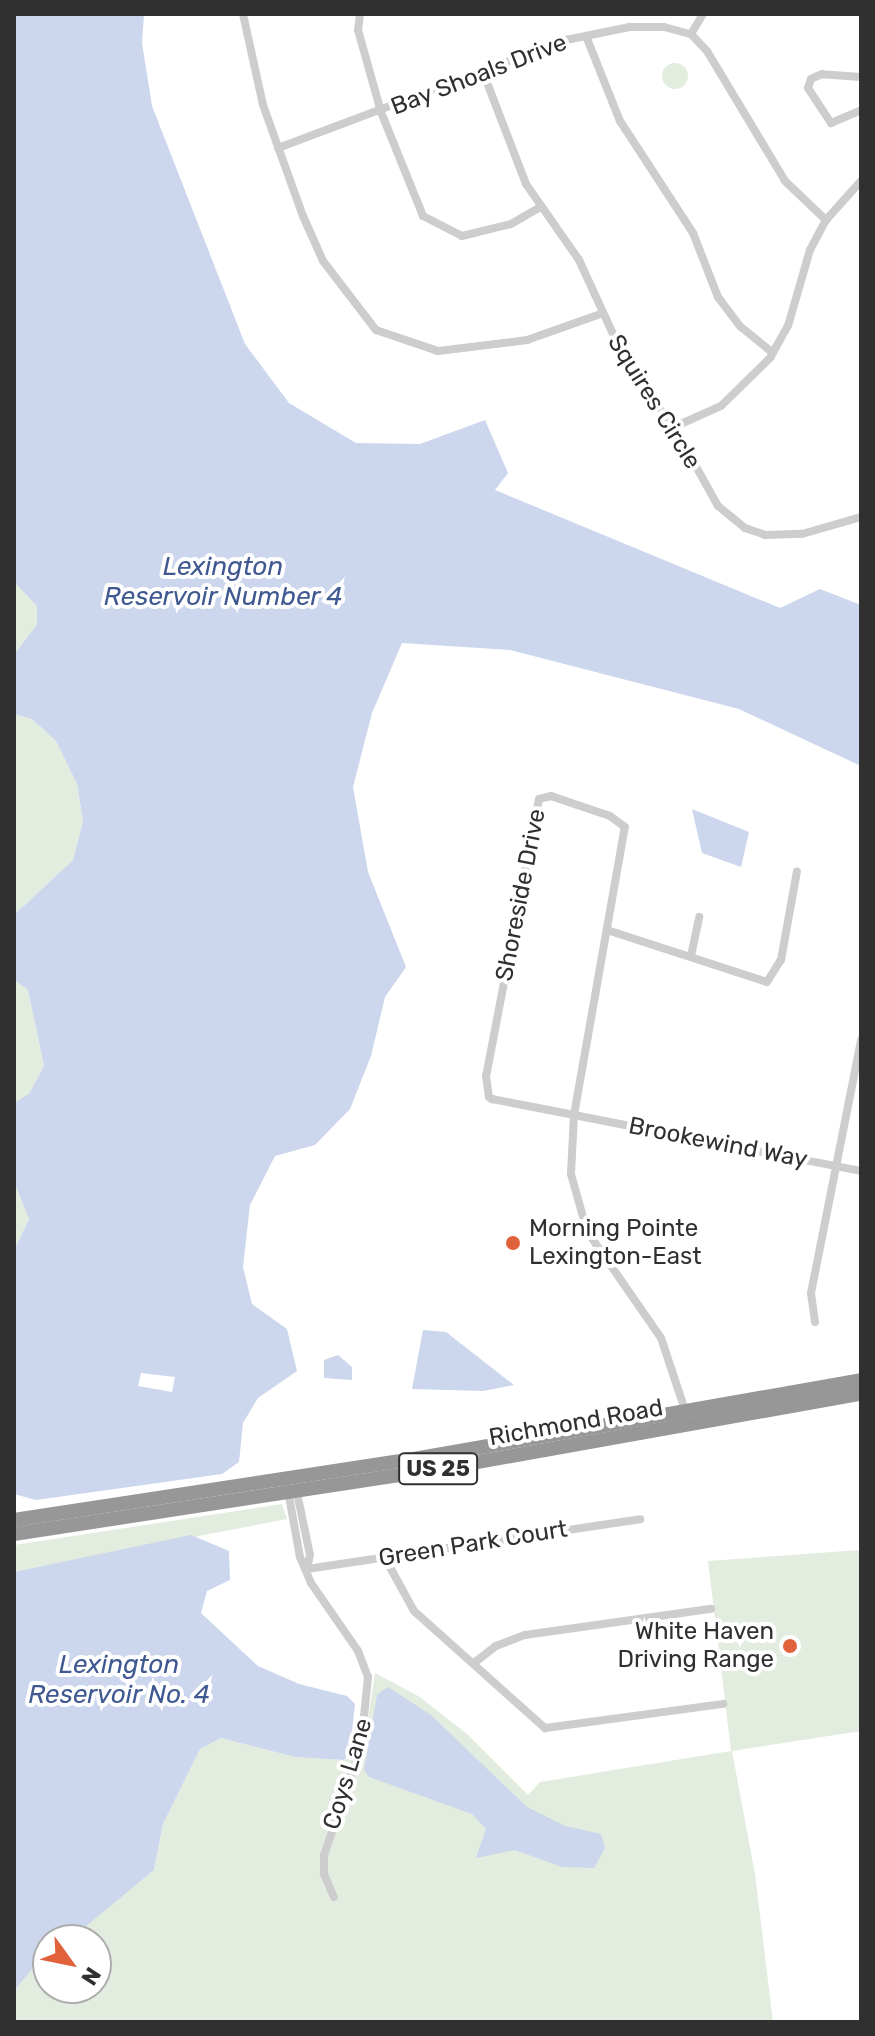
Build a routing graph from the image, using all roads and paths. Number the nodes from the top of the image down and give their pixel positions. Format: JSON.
{"nodes":[{"id":1,"x":243,"y":14,"type":"edge"},
{"id":2,"x":360,"y":14,"type":"edge"},
{"id":3,"x":703,"y":14,"type":"edge"},
{"id":4,"x":691,"y":34,"type":"junction"},
{"id":5,"x":586,"y":36,"type":"junction"},
{"id":6,"x":483,"y":72,"type":"junction"},
{"id":7,"x":861,"y":77,"type":"edge"},
{"id":8,"x":861,"y":110,"type":"edge"},
{"id":9,"x":381,"y":112,"type":"junction"},
{"id":10,"x":278,"y":148,"type":"junction"},
{"id":11,"x":861,"y":181,"type":"edge"},
{"id":12,"x":541,"y":207,"type":"junction"},
{"id":13,"x":826,"y":220,"type":"junction"},
{"id":14,"x":601,"y":314,"type":"junction"},
{"id":15,"x":773,"y":353,"type":"junction"},
{"id":16,"x":674,"y":427,"type":"junction"},
{"id":17,"x":861,"y":517,"type":"edge"},
{"id":18,"x":797,"y":871,"type":"dead end"},
{"id":19,"x":699,"y":917,"type":"dead end"},
{"id":20,"x":607,"y":930,"type":"junction"},
{"id":21,"x":691,"y":956,"type":"junction"},
{"id":22,"x":861,"y":1040,"type":"edge"},
{"id":23,"x":857,"y":1079,"type":"edge"},
{"id":24,"x":574,"y":1115,"type":"junction"},
{"id":25,"x":836,"y":1166,"type":"junction"},
{"id":26,"x":861,"y":1171,"type":"edge"},
{"id":27,"x":815,"y":1322,"type":"dead end"},
{"id":28,"x":861,"y":1380,"type":"edge"},
{"id":29,"x":861,"y":1394,"type":"edge"},
{"id":30,"x":688,"y":1418,"type":"junction"},
{"id":31,"x":292,"y":1488,"type":"junction"},
{"id":32,"x":640,"y":1519,"type":"dead end"},
{"id":33,"x":14,"y":1520,"type":"edge"},
{"id":34,"x":14,"y":1534,"type":"edge"},
{"id":35,"x":385,"y":1558,"type":"junction"},
{"id":36,"x":307,"y":1569,"type":"junction"},
{"id":37,"x":711,"y":1609,"type":"dead end"},
{"id":38,"x":474,"y":1663,"type":"junction"},
{"id":39,"x":723,"y":1704,"type":"dead end"},
{"id":40,"x":334,"y":1897,"type":"dead end"}],
"edges":[{"from":1,"to":10,"type":"street"},
{"from":2,"to":9,"type":"street"},
{"from":3,"to":4,"type":"street"},
{"from":4,"to":5,"type":"street","name":"Bay Shoals Drive"},
{"from":4,"to":13,"type":"street"},
{"from":5,"to":6,"type":"street","name":"Bay Shoals Drive"},
{"from":5,"to":15,"type":"street"},
{"from":6,"to":9,"type":"street","name":"Bay Shoals Drive"},
{"from":6,"to":12,"type":"street","name":"Squires Circle"},
{"from":7,"to":8,"type":"street"},
{"from":9,"to":10,"type":"street","name":"Bay Shoals Drive"},
{"from":9,"to":12,"type":"street"},
{"from":10,"to":14,"type":"street"},
{"from":11,"to":13,"type":"street"},
{"from":12,"to":14,"type":"street","name":"Squires Circle"},
{"from":13,"to":15,"type":"street"},
{"from":14,"to":16,"type":"street","name":"Squires Circle"},
{"from":15,"to":16,"type":"street"},
{"from":16,"to":17,"type":"street","name":"Squires Circle"},
{"from":18,"to":21,"type":"street"},
{"from":19,"to":21,"type":"street"},
{"from":20,"to":21,"type":"street"},
{"from":20,"to":24,"type":"street","name":"Shoreside Drive"},
{"from":20,"to":24,"type":"street","name":"Shoreside Drive"},
{"from":22,"to":23,"type":"street"},
{"from":23,"to":25,"type":"street"},
{"from":24,"to":25,"type":"street","name":"Brookewind Way"},
{"from":24,"to":30,"type":"street","name":"Shoreside Drive"},
{"from":25,"to":26,"type":"street","name":"Brookewind Way"},
{"from":25,"to":27,"type":"street"},
{"from":28,"to":30,"type":"highway","name":"Richmond Road","number":"US 25"},
{"from":29,"to":30,"type":"highway","name":"Richmond Road","number":"US 25"},
{"from":30,"to":31,"type":"highway","name":"Richmond Road","number":"US 25"},
{"from":31,"to":33,"type":"highway","name":"Richmond Road","number":"US 25"},
{"from":31,"to":34,"type":"highway","name":"Richmond Road","number":"US 25"},
{"from":31,"to":36,"type":"street","name":"Coys Lane"},
{"from":32,"to":35,"type":"street","name":"Green Park Court"},
{"from":35,"to":36,"type":"street","name":"Green Park Court"},
{"from":35,"to":38,"type":"street"},
{"from":36,"to":40,"type":"street","name":"Coys Lane"},
{"from":37,"to":38,"type":"street"},
{"from":38,"to":39,"type":"street"}]}
